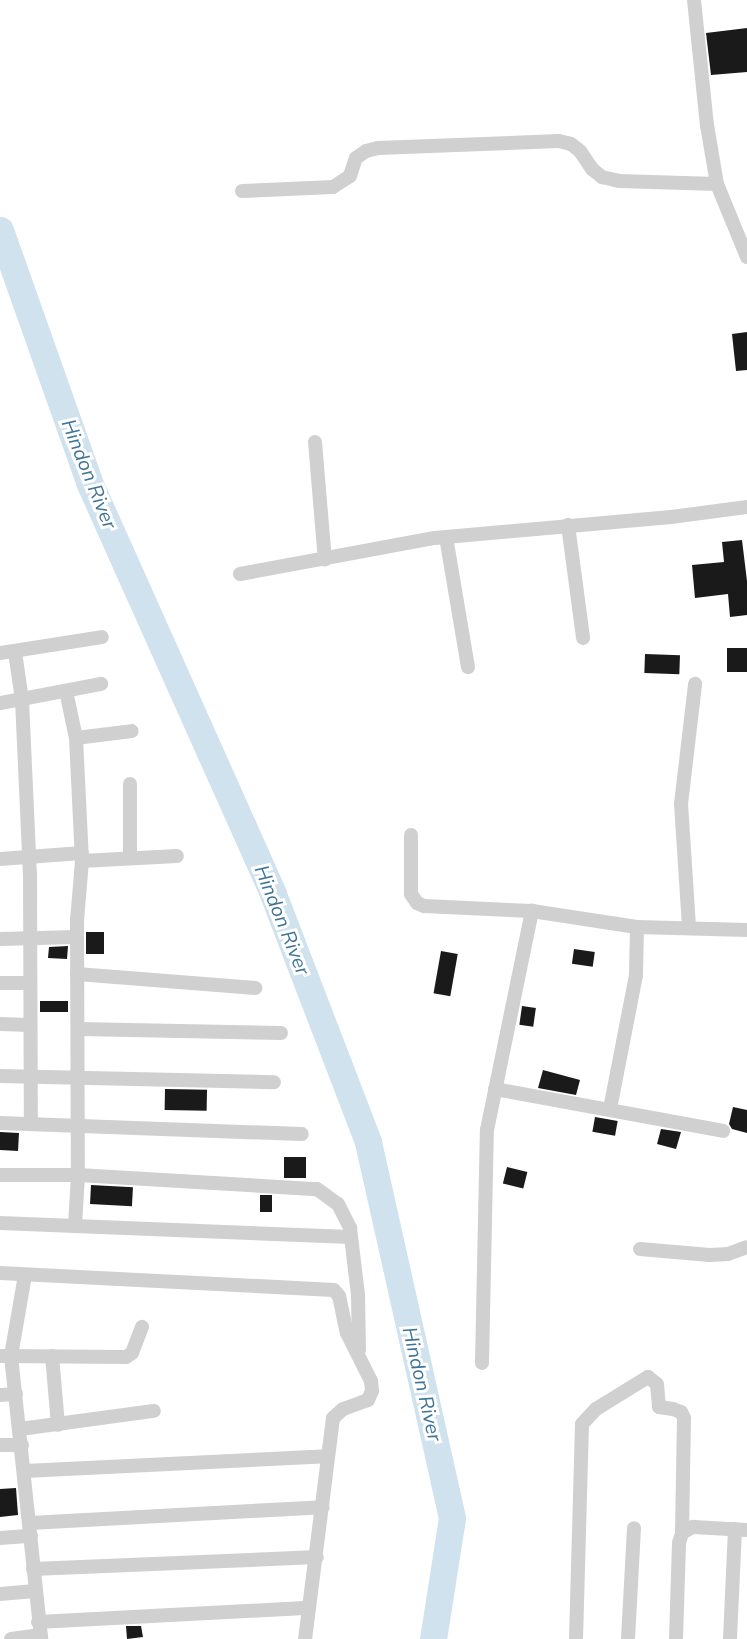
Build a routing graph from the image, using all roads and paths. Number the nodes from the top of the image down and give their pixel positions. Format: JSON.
{"nodes":[{"id":1,"x":694,"y":0,"type":"edge"},
{"id":2,"x":717,"y":184,"type":"junction"},
{"id":3,"x":242,"y":190,"type":"dead end"},
{"id":4,"x":747,"y":257,"type":"edge"},
{"id":5,"x":315,"y":442,"type":"dead end"},
{"id":6,"x":747,"y":507,"type":"edge"},
{"id":7,"x":568,"y":525,"type":"junction"},
{"id":8,"x":446,"y":537,"type":"junction"},
{"id":9,"x":325,"y":560,"type":"junction"},
{"id":10,"x":240,"y":574,"type":"dead end"},
{"id":11,"x":102,"y":637,"type":"dead end"},
{"id":12,"x":583,"y":639,"type":"dead end"},
{"id":13,"x":15,"y":652,"type":"junction"},
{"id":14,"x":0,"y":653,"type":"edge"},
{"id":15,"x":468,"y":667,"type":"dead end"},
{"id":16,"x":101,"y":684,"type":"dead end"},
{"id":17,"x":695,"y":684,"type":"dead end"},
{"id":18,"x":66,"y":692,"type":"junction"},
{"id":19,"x":22,"y":700,"type":"junction"},
{"id":20,"x":0,"y":703,"type":"edge"},
{"id":21,"x":132,"y":731,"type":"dead end"},
{"id":22,"x":76,"y":738,"type":"junction"},
{"id":23,"x":130,"y":784,"type":"dead end"},
{"id":24,"x":411,"y":834,"type":"dead end"},
{"id":25,"x":177,"y":856,"type":"dead end"},
{"id":26,"x":29,"y":857,"type":"junction"},
{"id":27,"x":82,"y":857,"type":"junction"},
{"id":28,"x":130,"y":858,"type":"junction"},
{"id":29,"x":0,"y":859,"type":"edge"},
{"id":30,"x":532,"y":911,"type":"junction"},
{"id":31,"x":637,"y":927,"type":"junction"},
{"id":32,"x":689,"y":927,"type":"junction"},
{"id":33,"x":747,"y":930,"type":"edge"},
{"id":34,"x":77,"y":937,"type":"junction"},
{"id":35,"x":0,"y":939,"type":"edge"},
{"id":36,"x":29,"y":939,"type":"junction"},
{"id":37,"x":77,"y":974,"type":"junction"},
{"id":38,"x":0,"y":982,"type":"edge"},
{"id":39,"x":30,"y":983,"type":"junction"},
{"id":40,"x":255,"y":988,"type":"dead end"},
{"id":41,"x":0,"y":1024,"type":"edge"},
{"id":42,"x":30,"y":1025,"type":"junction"},
{"id":43,"x":78,"y":1029,"type":"junction"},
{"id":44,"x":280,"y":1033,"type":"dead end"},
{"id":45,"x":30,"y":1074,"type":"junction"},
{"id":46,"x":0,"y":1076,"type":"edge"},
{"id":47,"x":78,"y":1080,"type":"junction"},
{"id":48,"x":274,"y":1082,"type":"dead end"},
{"id":49,"x":495,"y":1089,"type":"junction"},
{"id":50,"x":610,"y":1109,"type":"junction"},
{"id":51,"x":0,"y":1123,"type":"edge"},
{"id":52,"x":31,"y":1123,"type":"junction"},
{"id":53,"x":78,"y":1126,"type":"junction"},
{"id":54,"x":723,"y":1131,"type":"dead end"},
{"id":55,"x":303,"y":1134,"type":"dead end"},
{"id":56,"x":0,"y":1175,"type":"edge"},
{"id":57,"x":78,"y":1175,"type":"junction"},
{"id":58,"x":0,"y":1223,"type":"edge"},
{"id":59,"x":75,"y":1226,"type":"junction"},
{"id":60,"x":351,"y":1237,"type":"junction"},
{"id":61,"x":747,"y":1247,"type":"edge"},
{"id":62,"x":640,"y":1250,"type":"dead end"},
{"id":63,"x":0,"y":1273,"type":"edge"},
{"id":64,"x":25,"y":1275,"type":"junction"},
{"id":65,"x":142,"y":1327,"type":"dead end"},
{"id":66,"x":359,"y":1355,"type":"junction"},
{"id":67,"x":6,"y":1356,"type":"edge"},
{"id":68,"x":52,"y":1356,"type":"junction"},
{"id":69,"x":482,"y":1363,"type":"dead end"},
{"id":70,"x":16,"y":1394,"type":"junction"},
{"id":71,"x":0,"y":1395,"type":"edge"},
{"id":72,"x":154,"y":1411,"type":"dead end"},
{"id":73,"x":58,"y":1425,"type":"junction"},
{"id":74,"x":20,"y":1429,"type":"junction"},
{"id":75,"x":0,"y":1445,"type":"edge"},
{"id":76,"x":22,"y":1445,"type":"junction"},
{"id":77,"x":327,"y":1456,"type":"junction"},
{"id":78,"x":25,"y":1470,"type":"junction"},
{"id":79,"x":323,"y":1507,"type":"junction"},
{"id":80,"x":634,"y":1528,"type":"dead end"},
{"id":81,"x":31,"y":1530,"type":"junction"},
{"id":82,"x":741,"y":1530,"type":"edge"},
{"id":83,"x":682,"y":1533,"type":"junction"},
{"id":84,"x":0,"y":1538,"type":"edge"},
{"id":85,"x":317,"y":1557,"type":"junction"},
{"id":86,"x":33,"y":1569,"type":"junction"},
{"id":87,"x":35,"y":1591,"type":"junction"},
{"id":88,"x":0,"y":1594,"type":"edge"},
{"id":89,"x":309,"y":1608,"type":"junction"},
{"id":90,"x":40,"y":1632,"type":"edge"},
{"id":91,"x":11,"y":1639,"type":"edge"},
{"id":92,"x":305,"y":1639,"type":"edge"},
{"id":93,"x":576,"y":1639,"type":"edge"},
{"id":94,"x":628,"y":1639,"type":"edge"},
{"id":95,"x":676,"y":1639,"type":"edge"},
{"id":96,"x":730,"y":1639,"type":"edge"}],
"edges":[{"from":1,"to":2,"type":"street"},
{"from":2,"to":3,"type":"street"},
{"from":2,"to":4,"type":"street"},
{"from":5,"to":9,"type":"street"},
{"from":6,"to":7,"type":"street"},
{"from":7,"to":8,"type":"street"},
{"from":7,"to":12,"type":"street"},
{"from":8,"to":9,"type":"street"},
{"from":8,"to":15,"type":"street"},
{"from":9,"to":10,"type":"street"},
{"from":11,"to":13,"type":"street"},
{"from":13,"to":14,"type":"street"},
{"from":13,"to":19,"type":"street"},
{"from":16,"to":18,"type":"street"},
{"from":17,"to":32,"type":"street"},
{"from":18,"to":19,"type":"street"},
{"from":18,"to":22,"type":"street"},
{"from":19,"to":20,"type":"street"},
{"from":19,"to":26,"type":"street"},
{"from":21,"to":22,"type":"street"},
{"from":22,"to":27,"type":"street"},
{"from":23,"to":28,"type":"street"},
{"from":24,"to":30,"type":"street"},
{"from":25,"to":28,"type":"street"},
{"from":26,"to":27,"type":"street"},
{"from":26,"to":29,"type":"street"},
{"from":26,"to":36,"type":"street"},
{"from":27,"to":28,"type":"street"},
{"from":27,"to":34,"type":"street"},
{"from":30,"to":31,"type":"street"},
{"from":30,"to":49,"type":"street"},
{"from":31,"to":32,"type":"street"},
{"from":31,"to":50,"type":"street"},
{"from":32,"to":33,"type":"street"},
{"from":34,"to":36,"type":"street"},
{"from":34,"to":37,"type":"street"},
{"from":35,"to":36,"type":"street"},
{"from":36,"to":39,"type":"street"},
{"from":37,"to":40,"type":"street"},
{"from":37,"to":43,"type":"street"},
{"from":38,"to":39,"type":"street"},
{"from":39,"to":42,"type":"street"},
{"from":41,"to":42,"type":"street"},
{"from":42,"to":45,"type":"street"},
{"from":43,"to":44,"type":"street"},
{"from":43,"to":47,"type":"street"},
{"from":45,"to":46,"type":"street"},
{"from":45,"to":47,"type":"street"},
{"from":45,"to":52,"type":"street"},
{"from":47,"to":48,"type":"street"},
{"from":47,"to":53,"type":"street"},
{"from":49,"to":50,"type":"street"},
{"from":49,"to":69,"type":"street"},
{"from":50,"to":54,"type":"street"},
{"from":51,"to":52,"type":"street"},
{"from":52,"to":53,"type":"street"},
{"from":53,"to":55,"type":"street"},
{"from":53,"to":57,"type":"street"},
{"from":56,"to":57,"type":"street"},
{"from":57,"to":59,"type":"street"},
{"from":57,"to":60,"type":"street"},
{"from":58,"to":59,"type":"street"},
{"from":59,"to":60,"type":"street"},
{"from":60,"to":66,"type":"street"},
{"from":61,"to":62,"type":"street"},
{"from":63,"to":64,"type":"street"},
{"from":64,"to":66,"type":"street"},
{"from":64,"to":67,"type":"street"},
{"from":65,"to":68,"type":"street"},
{"from":66,"to":77,"type":"street"},
{"from":67,"to":68,"type":"street"},
{"from":67,"to":70,"type":"street"},
{"from":68,"to":73,"type":"street"},
{"from":70,"to":71,"type":"street"},
{"from":70,"to":74,"type":"street"},
{"from":72,"to":73,"type":"street"},
{"from":73,"to":74,"type":"street"},
{"from":74,"to":76,"type":"street"},
{"from":75,"to":76,"type":"street"},
{"from":76,"to":78,"type":"street"},
{"from":77,"to":78,"type":"street"},
{"from":77,"to":79,"type":"street"},
{"from":78,"to":81,"type":"street"},
{"from":79,"to":81,"type":"street"},
{"from":79,"to":85,"type":"street"},
{"from":80,"to":94,"type":"street"},
{"from":81,"to":84,"type":"street"},
{"from":81,"to":86,"type":"street"},
{"from":82,"to":83,"type":"street"},
{"from":82,"to":96,"type":"street"},
{"from":83,"to":93,"type":"street"},
{"from":83,"to":95,"type":"street"},
{"from":85,"to":86,"type":"street"},
{"from":85,"to":89,"type":"street"},
{"from":86,"to":87,"type":"street"},
{"from":87,"to":88,"type":"street"},
{"from":87,"to":90,"type":"street"},
{"from":89,"to":90,"type":"street"},
{"from":89,"to":92,"type":"street"},
{"from":90,"to":91,"type":"street"}]}
